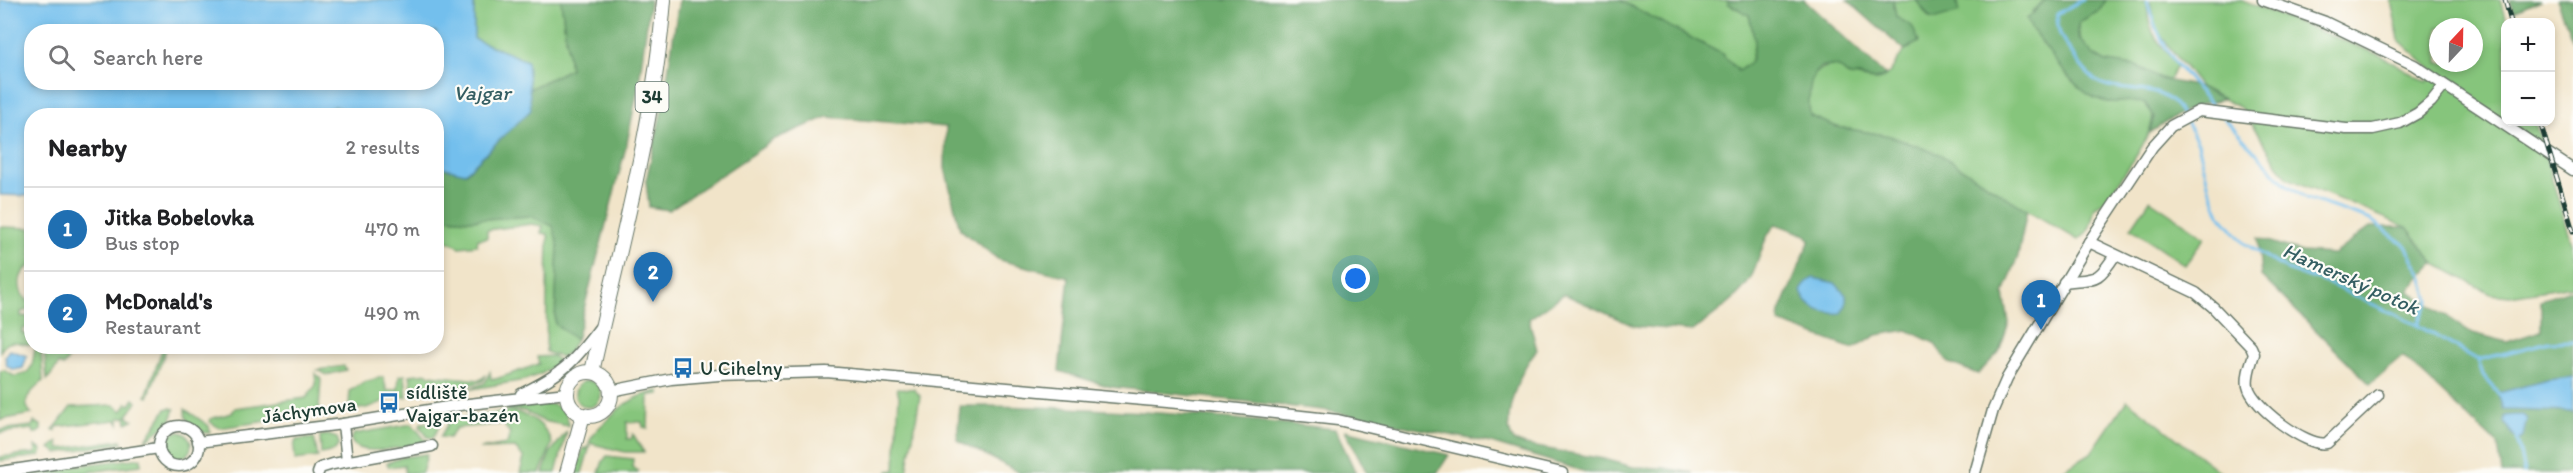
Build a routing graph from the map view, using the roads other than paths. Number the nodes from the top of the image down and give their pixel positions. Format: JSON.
{"nodes":[{"id":1,"x":664,"y":0,"type":"edge"},
{"id":2,"x":2263,"y":0,"type":"edge"},
{"id":3,"x":2444,"y":86,"type":"junction"},
{"id":4,"x":2573,"y":170,"type":"edge"},
{"id":5,"x":2089,"y":242,"type":"junction"},
{"id":6,"x":2115,"y":255,"type":"junction"},
{"id":7,"x":2064,"y":282,"type":"junction"},
{"id":8,"x":603,"y":323,"type":"junction"},
{"id":9,"x":592,"y":372,"type":"junction"},
{"id":10,"x":611,"y":390,"type":"junction"},
{"id":11,"x":567,"y":393,"type":"junction"},
{"id":12,"x":2378,"y":395,"type":"dead end"},
{"id":13,"x":514,"y":398,"type":"junction"},
{"id":14,"x":583,"y":416,"type":"junction"},
{"id":15,"x":343,"y":424,"type":"junction"},
{"id":16,"x":198,"y":442,"type":"junction"},
{"id":17,"x":432,"y":446,"type":"dead end"},
{"id":18,"x":159,"y":448,"type":"junction"},
{"id":19,"x":192,"y":461,"type":"junction"},
{"id":20,"x":347,"y":461,"type":"junction"},
{"id":21,"x":173,"y":469,"type":"edge"},
{"id":22,"x":0,"y":472,"type":"edge"},
{"id":23,"x":193,"y":473,"type":"edge"},
{"id":24,"x":318,"y":473,"type":"edge"},
{"id":25,"x":567,"y":473,"type":"edge"},
{"id":26,"x":1562,"y":473,"type":"edge"},
{"id":27,"x":1975,"y":473,"type":"edge"}],
"edges":[{"from":1,"to":8,"type":"main road","number":"34"},
{"from":2,"to":3,"type":"street"},
{"from":3,"to":4,"type":"street"},
{"from":3,"to":5,"type":"street"},
{"from":5,"to":6,"type":"street"},
{"from":5,"to":7,"type":"street"},
{"from":6,"to":7,"type":"street"},
{"from":6,"to":12,"type":"street"},
{"from":7,"to":27,"type":"street"},
{"from":8,"to":9,"type":"main road","number":"34"},
{"from":8,"to":13,"type":"street"},
{"from":9,"to":10,"type":"main road"},
{"from":9,"to":11,"type":"main road"},
{"from":10,"to":14,"type":"main road"},
{"from":10,"to":26,"type":"street"},
{"from":11,"to":13,"type":"street","name":"Jáchymova"},
{"from":11,"to":14,"type":"main road"},
{"from":13,"to":15,"type":"street","name":"Jáchymova"},
{"from":14,"to":25,"type":"main road"},
{"from":15,"to":16,"type":"street","name":"Jáchymova"},
{"from":15,"to":20,"type":"street"},
{"from":16,"to":18,"type":"street"},
{"from":16,"to":19,"type":"street"},
{"from":17,"to":20,"type":"street"},
{"from":18,"to":21,"type":"street"},
{"from":18,"to":22,"type":"street"},
{"from":19,"to":21,"type":"street"},
{"from":19,"to":23,"type":"street"},
{"from":20,"to":24,"type":"street"}]}
